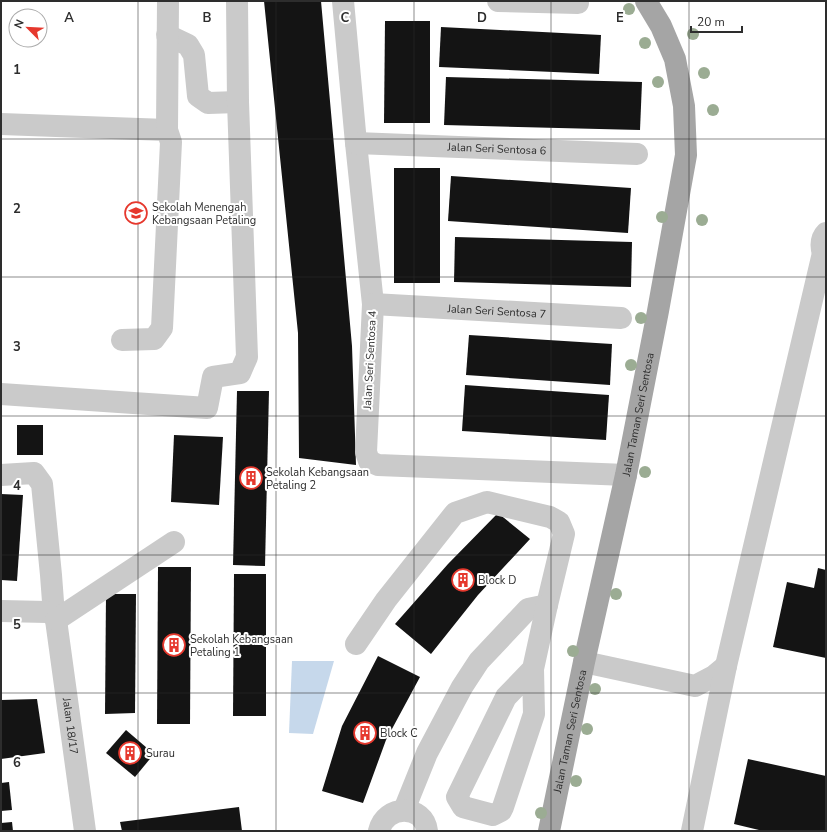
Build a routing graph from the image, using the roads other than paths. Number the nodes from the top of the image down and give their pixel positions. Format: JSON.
{"nodes":[{"id":1,"x":168,"y":1,"type":"edge"},
{"id":2,"x":237,"y":1,"type":"edge"},
{"id":3,"x":343,"y":1,"type":"edge"},
{"id":4,"x":498,"y":1,"type":"edge"},
{"id":5,"x":646,"y":1,"type":"edge"},
{"id":6,"x":578,"y":3,"type":"dead end"},
{"id":7,"x":167,"y":35,"type":"junction"},
{"id":8,"x":238,"y":102,"type":"junction"},
{"id":9,"x":1,"y":124,"type":"edge"},
{"id":10,"x":167,"y":130,"type":"junction"},
{"id":11,"x":356,"y":143,"type":"junction"},
{"id":12,"x":637,"y":154,"type":"dead end"},
{"id":13,"x":825,"y":248,"type":"edge"},
{"id":14,"x":373,"y":304,"type":"junction"},
{"id":15,"x":621,"y":318,"type":"dead end"},
{"id":16,"x":122,"y":340,"type":"dead end"},
{"id":17,"x":1,"y":394,"type":"edge"},
{"id":18,"x":1,"y":475,"type":"edge"},
{"id":19,"x":626,"y":475,"type":"junction"},
{"id":20,"x":174,"y":542,"type":"dead end"},
{"id":21,"x":547,"y":605,"type":"junction"},
{"id":22,"x":1,"y":611,"type":"edge"},
{"id":23,"x":55,"y":618,"type":"junction"},
{"id":24,"x":356,"y":644,"type":"dead end"},
{"id":25,"x":584,"y":662,"type":"junction"},
{"id":26,"x":726,"y":666,"type":"junction"},
{"id":27,"x":533,"y":669,"type":"junction"},
{"id":28,"x":695,"y":686,"type":"junction"},
{"id":29,"x":715,"y":718,"type":"junction"},
{"id":30,"x":404,"y":810,"type":"junction"},
{"id":31,"x":431,"y":830,"type":"edge"},
{"id":32,"x":85,"y":831,"type":"edge"},
{"id":33,"x":379,"y":831,"type":"edge"},
{"id":34,"x":549,"y":831,"type":"edge"},
{"id":35,"x":692,"y":831,"type":"edge"}],
"edges":[{"from":1,"to":7,"type":"street"},
{"from":2,"to":8,"type":"street"},
{"from":3,"to":11,"type":"street","name":"Jalan Seri Sentosa 4"},
{"from":4,"to":6,"type":"street"},
{"from":5,"to":19,"type":"main road","name":"Jalan Taman Seri Sentosa"},
{"from":7,"to":8,"type":"street"},
{"from":7,"to":10,"type":"street"},
{"from":8,"to":17,"type":"street"},
{"from":9,"to":10,"type":"street"},
{"from":10,"to":16,"type":"street"},
{"from":11,"to":12,"type":"street","name":"Jalan Seri Sentosa 6"},
{"from":11,"to":14,"type":"street","name":"Jalan Seri Sentosa 4"},
{"from":13,"to":26,"type":"street"},
{"from":14,"to":15,"type":"street","name":"Jalan Seri Sentosa 7"},
{"from":14,"to":19,"type":"street","name":"Jalan Seri Sentosa 4"},
{"from":18,"to":23,"type":"street","name":"Jalan 18/17"},
{"from":19,"to":25,"type":"main road","name":"Jalan Taman Seri Sentosa"},
{"from":20,"to":23,"type":"street"},
{"from":21,"to":24,"type":"street"},
{"from":21,"to":27,"type":"street"},
{"from":21,"to":30,"type":"street"},
{"from":22,"to":23,"type":"street"},
{"from":23,"to":32,"type":"street","name":"Jalan 18/17"},
{"from":25,"to":28,"type":"street"},
{"from":25,"to":34,"type":"main road","name":"Jalan Taman Seri Sentosa"},
{"from":26,"to":28,"type":"street"},
{"from":26,"to":29,"type":"street"},
{"from":27,"to":27,"type":"street"},
{"from":28,"to":29,"type":"street"},
{"from":29,"to":35,"type":"street"},
{"from":30,"to":31,"type":"street"},
{"from":30,"to":33,"type":"street"}]}
